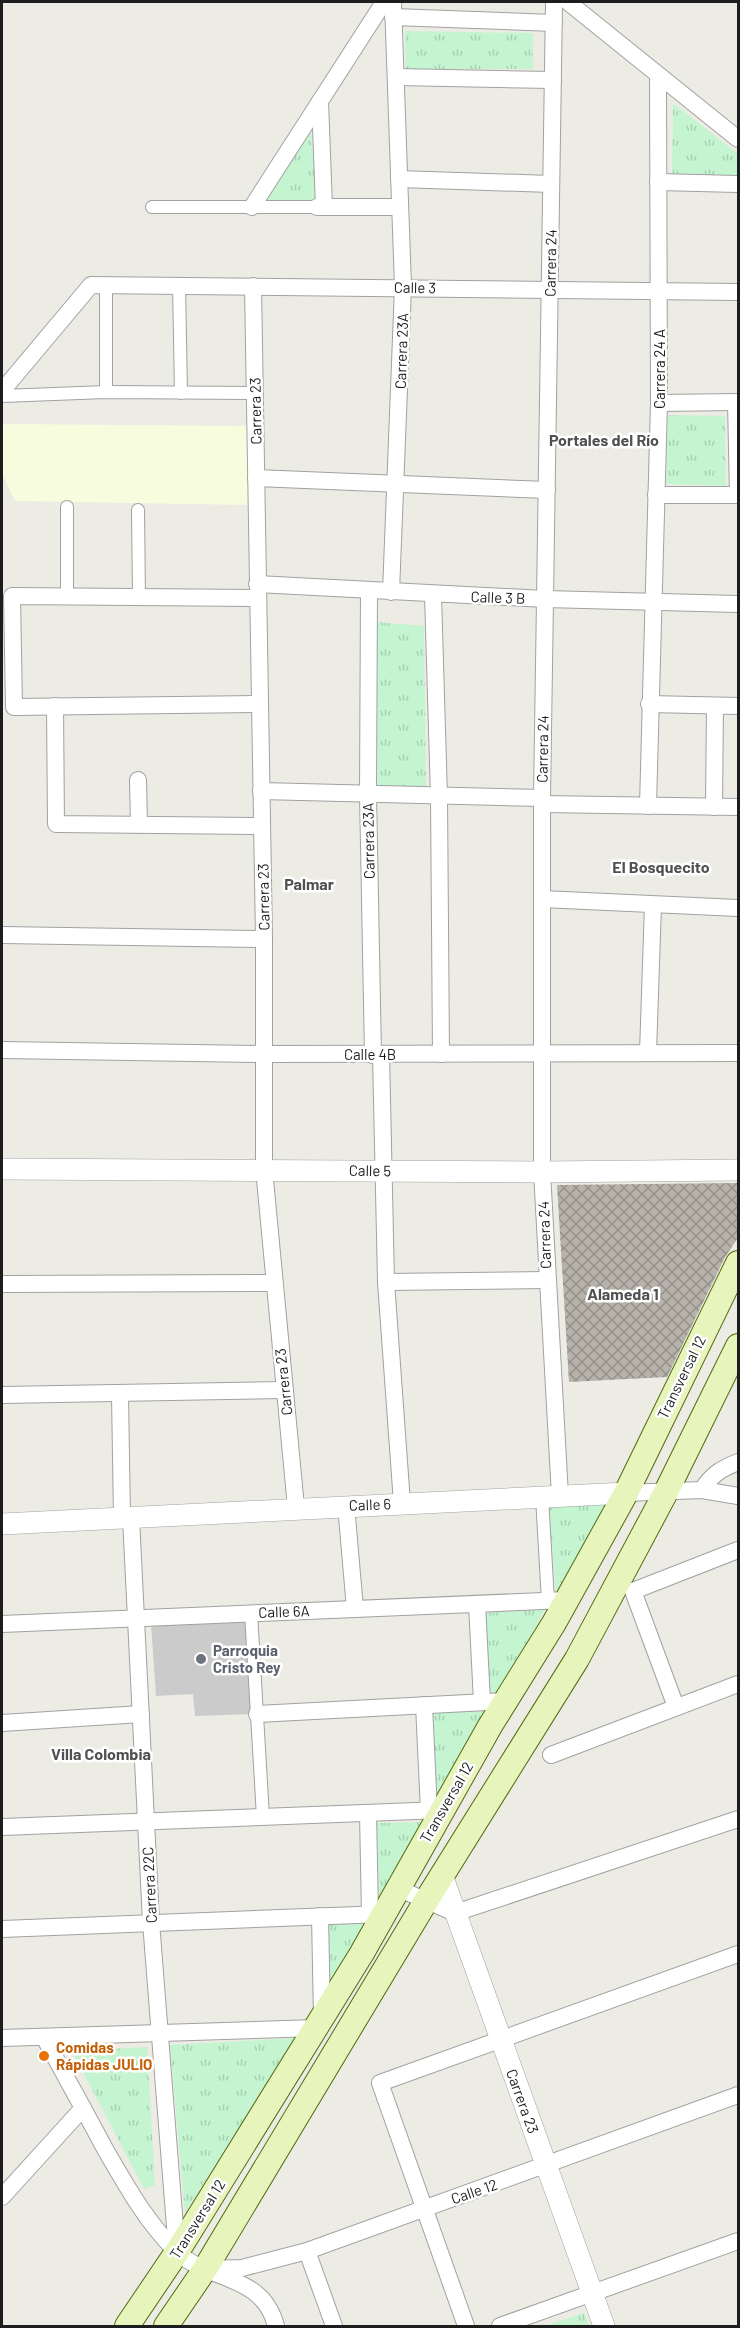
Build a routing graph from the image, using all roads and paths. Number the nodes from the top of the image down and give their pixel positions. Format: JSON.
{"nodes":[{"id":1,"x":384,"y":2,"type":"edge"},
{"id":2,"x":554,"y":2,"type":"edge"},
{"id":3,"x":568,"y":2,"type":"edge"},
{"id":4,"x":393,"y":9,"type":"edge"},
{"id":5,"x":554,"y":23,"type":"junction"},
{"id":6,"x":658,"y":75,"type":"junction"},
{"id":7,"x":396,"y":77,"type":"junction"},
{"id":8,"x":553,"y":80,"type":"junction"},
{"id":9,"x":320,"y":101,"type":"junction"},
{"id":10,"x":738,"y":139,"type":"edge"},
{"id":11,"x":399,"y":179,"type":"junction"},
{"id":12,"x":658,"y":182,"type":"junction"},
{"id":13,"x":551,"y":184,"type":"junction"},
{"id":14,"x":738,"y":184,"type":"edge"},
{"id":15,"x":152,"y":207,"type":"dead end"},
{"id":16,"x":252,"y":207,"type":"junction"},
{"id":17,"x":320,"y":207,"type":"junction"},
{"id":18,"x":399,"y":207,"type":"junction"},
{"id":19,"x":99,"y":285,"type":"junction"},
{"id":20,"x":179,"y":285,"type":"junction"},
{"id":21,"x":254,"y":286,"type":"junction"},
{"id":22,"x":403,"y":287,"type":"junction"},
{"id":23,"x":550,"y":290,"type":"junction"},
{"id":24,"x":658,"y":292,"type":"junction"},
{"id":25,"x":738,"y":292,"type":"edge"},
{"id":26,"x":2,"y":391,"type":"edge"},
{"id":27,"x":106,"y":392,"type":"junction"},
{"id":28,"x":181,"y":393,"type":"junction"},
{"id":29,"x":254,"y":393,"type":"junction"},
{"id":30,"x":2,"y":396,"type":"edge"},
{"id":31,"x":737,"y":402,"type":"edge"},
{"id":32,"x":659,"y":403,"type":"junction"},
{"id":33,"x":256,"y":478,"type":"junction"},
{"id":34,"x":396,"y":484,"type":"junction"},
{"id":35,"x":547,"y":490,"type":"junction"},
{"id":36,"x":656,"y":495,"type":"junction"},
{"id":37,"x":738,"y":495,"type":"edge"},
{"id":38,"x":67,"y":507,"type":"dead end"},
{"id":39,"x":138,"y":510,"type":"dead end"},
{"id":40,"x":257,"y":591,"type":"junction"},
{"id":41,"x":369,"y":591,"type":"junction"},
{"id":42,"x":391,"y":592,"type":"junction"},
{"id":43,"x":433,"y":594,"type":"junction"},
{"id":44,"x":67,"y":596,"type":"junction"},
{"id":45,"x":139,"y":597,"type":"junction"},
{"id":46,"x":545,"y":599,"type":"junction"},
{"id":47,"x":652,"y":602,"type":"junction"},
{"id":48,"x":738,"y":604,"type":"edge"},
{"id":49,"x":260,"y":704,"type":"junction"},
{"id":50,"x":650,"y":704,"type":"junction"},
{"id":51,"x":55,"y":706,"type":"junction"},
{"id":52,"x":715,"y":706,"type":"junction"},
{"id":53,"x":738,"y":706,"type":"edge"},
{"id":54,"x":138,"y":780,"type":"dead end"},
{"id":55,"x":261,"y":791,"type":"junction"},
{"id":56,"x":368,"y":794,"type":"junction"},
{"id":57,"x":439,"y":797,"type":"junction"},
{"id":58,"x":542,"y":801,"type":"junction"},
{"id":59,"x":648,"y":806,"type":"junction"},
{"id":60,"x":714,"y":807,"type":"junction"},
{"id":61,"x":738,"y":807,"type":"edge"},
{"id":62,"x":139,"y":824,"type":"junction"},
{"id":63,"x":262,"y":825,"type":"junction"},
{"id":64,"x":542,"y":899,"type":"junction"},
{"id":65,"x":653,"y":905,"type":"junction"},
{"id":66,"x":738,"y":908,"type":"edge"},
{"id":67,"x":2,"y":935,"type":"edge"},
{"id":68,"x":264,"y":939,"type":"junction"},
{"id":69,"x":2,"y":1050,"type":"edge"},
{"id":70,"x":542,"y":1052,"type":"junction"},
{"id":71,"x":648,"y":1053,"type":"junction"},
{"id":72,"x":738,"y":1053,"type":"edge"},
{"id":73,"x":264,"y":1054,"type":"junction"},
{"id":74,"x":377,"y":1054,"type":"junction"},
{"id":75,"x":441,"y":1054,"type":"junction"},
{"id":76,"x":2,"y":1169,"type":"edge"},
{"id":77,"x":264,"y":1169,"type":"junction"},
{"id":78,"x":382,"y":1170,"type":"junction"},
{"id":79,"x":738,"y":1170,"type":"edge"},
{"id":80,"x":542,"y":1172,"type":"junction"},
{"id":81,"x":738,"y":1263,"type":"edge"},
{"id":82,"x":546,"y":1280,"type":"junction"},
{"id":83,"x":274,"y":1282,"type":"junction"},
{"id":84,"x":386,"y":1282,"type":"junction"},
{"id":85,"x":2,"y":1284,"type":"edge"},
{"id":86,"x":737,"y":1350,"type":"edge"},
{"id":87,"x":283,"y":1390,"type":"junction"},
{"id":88,"x":2,"y":1395,"type":"edge"},
{"id":89,"x":120,"y":1395,"type":"junction"},
{"id":90,"x":738,"y":1462,"type":"edge"},
{"id":91,"x":702,"y":1490,"type":"junction"},
{"id":92,"x":666,"y":1492,"type":"junction"},
{"id":93,"x":626,"y":1494,"type":"junction"},
{"id":94,"x":551,"y":1496,"type":"junction"},
{"id":95,"x":738,"y":1496,"type":"edge"},
{"id":96,"x":402,"y":1503,"type":"junction"},
{"id":97,"x":346,"y":1505,"type":"junction"},
{"id":98,"x":296,"y":1508,"type":"junction"},
{"id":99,"x":127,"y":1518,"type":"junction"},
{"id":100,"x":2,"y":1524,"type":"edge"},
{"id":101,"x":738,"y":1550,"type":"edge"},
{"id":102,"x":557,"y":1600,"type":"junction"},
{"id":103,"x":477,"y":1604,"type":"junction"},
{"id":104,"x":355,"y":1608,"type":"junction"},
{"id":105,"x":251,"y":1613,"type":"junction"},
{"id":106,"x":135,"y":1618,"type":"junction"},
{"id":107,"x":2,"y":1624,"type":"edge"},
{"id":108,"x":738,"y":1684,"type":"edge"},
{"id":109,"x":494,"y":1701,"type":"junction"},
{"id":110,"x":424,"y":1705,"type":"junction"},
{"id":111,"x":676,"y":1707,"type":"junction"},
{"id":112,"x":141,"y":1714,"type":"junction"},
{"id":113,"x":257,"y":1714,"type":"junction"},
{"id":114,"x":2,"y":1723,"type":"edge"},
{"id":115,"x":551,"y":1755,"type":"dead end"},
{"id":116,"x":436,"y":1811,"type":"junction"},
{"id":117,"x":368,"y":1813,"type":"junction"},
{"id":118,"x":263,"y":1817,"type":"junction"},
{"id":119,"x":738,"y":1819,"type":"edge"},
{"id":120,"x":146,"y":1822,"type":"junction"},
{"id":121,"x":2,"y":1827,"type":"edge"},
{"id":122,"x":442,"y":1875,"type":"junction"},
{"id":123,"x":397,"y":1888,"type":"junction"},
{"id":124,"x":426,"y":1901,"type":"junction"},
{"id":125,"x":455,"y":1913,"type":"junction"},
{"id":126,"x":376,"y":1915,"type":"junction"},
{"id":127,"x":320,"y":1916,"type":"junction"},
{"id":128,"x":151,"y":1922,"type":"junction"},
{"id":129,"x":2,"y":1929,"type":"edge"},
{"id":130,"x":738,"y":1954,"type":"edge"},
{"id":131,"x":319,"y":2023,"type":"junction"},
{"id":132,"x":159,"y":2033,"type":"junction"},
{"id":133,"x":44,"y":2037,"type":"junction"},
{"id":134,"x":2,"y":2038,"type":"edge"},
{"id":135,"x":501,"y":2039,"type":"junction"},
{"id":136,"x":738,"y":2095,"type":"edge"},
{"id":137,"x":83,"y":2108,"type":"junction"},
{"id":138,"x":547,"y":2165,"type":"junction"},
{"id":139,"x":2,"y":2197,"type":"edge"},
{"id":140,"x":424,"y":2208,"type":"junction"},
{"id":141,"x":738,"y":2241,"type":"edge"},
{"id":142,"x":307,"y":2251,"type":"junction"},
{"id":143,"x":177,"y":2252,"type":"junction"},
{"id":144,"x":205,"y":2270,"type":"junction"},
{"id":145,"x":591,"y":2292,"type":"junction"},
{"id":146,"x":127,"y":2326,"type":"edge"},
{"id":147,"x":166,"y":2326,"type":"edge"},
{"id":148,"x":276,"y":2326,"type":"edge"},
{"id":149,"x":334,"y":2326,"type":"edge"},
{"id":150,"x":466,"y":2326,"type":"edge"},
{"id":151,"x":500,"y":2326,"type":"edge"},
{"id":152,"x":604,"y":2326,"type":"edge"}],
"edges":[{"from":1,"to":9,"type":"street"},
{"from":2,"to":5,"type":"street","name":"Carrera 24"},
{"from":3,"to":6,"type":"street"},
{"from":4,"to":5,"type":"street"},
{"from":4,"to":7,"type":"street","name":"Carrera 23A"},
{"from":5,"to":8,"type":"street","name":"Carrera 24"},
{"from":6,"to":10,"type":"street"},
{"from":6,"to":12,"type":"street","name":"Carrera 24 A"},
{"from":7,"to":8,"type":"street"},
{"from":7,"to":11,"type":"street","name":"Carrera 23A"},
{"from":8,"to":13,"type":"street","name":"Carrera 24"},
{"from":9,"to":16,"type":"street"},
{"from":9,"to":17,"type":"street"},
{"from":11,"to":13,"type":"street"},
{"from":11,"to":18,"type":"street","name":"Carrera 23A"},
{"from":12,"to":14,"type":"street"},
{"from":12,"to":24,"type":"street","name":"Carrera 24 A"},
{"from":13,"to":23,"type":"street","name":"Carrera 24"},
{"from":15,"to":16,"type":"street"},
{"from":16,"to":17,"type":"street"},
{"from":17,"to":18,"type":"street"},
{"from":18,"to":22,"type":"street","name":"Carrera 23A"},
{"from":19,"to":20,"type":"street","name":"Calle 3"},
{"from":19,"to":26,"type":"street"},
{"from":19,"to":27,"type":"street"},
{"from":20,"to":21,"type":"street","name":"Calle 3"},
{"from":20,"to":28,"type":"street"},
{"from":21,"to":22,"type":"street","name":"Calle 3"},
{"from":21,"to":29,"type":"street","name":"Carrera 23"},
{"from":22,"to":23,"type":"street","name":"Calle 3"},
{"from":22,"to":34,"type":"street","name":"Carrera 23A"},
{"from":23,"to":24,"type":"street","name":"Calle 3"},
{"from":23,"to":35,"type":"street","name":"Carrera 24"},
{"from":24,"to":25,"type":"street","name":"Calle 3"},
{"from":24,"to":32,"type":"street","name":"Carrera 24 A"},
{"from":27,"to":28,"type":"street"},
{"from":27,"to":30,"type":"street"},
{"from":28,"to":29,"type":"street"},
{"from":29,"to":33,"type":"street","name":"Carrera 23"},
{"from":31,"to":32,"type":"street"},
{"from":31,"to":37,"type":"street"},
{"from":32,"to":36,"type":"street","name":"Carrera 24 A"},
{"from":33,"to":34,"type":"street"},
{"from":33,"to":40,"type":"street","name":"Carrera 23"},
{"from":34,"to":35,"type":"street"},
{"from":34,"to":42,"type":"street","name":"Carrera 23A"},
{"from":35,"to":46,"type":"street","name":"Carrera 24"},
{"from":36,"to":37,"type":"street"},
{"from":36,"to":47,"type":"street","name":"Carrera 24 A"},
{"from":38,"to":44,"type":"street"},
{"from":39,"to":45,"type":"street"},
{"from":40,"to":41,"type":"street","name":"Calle 3 B"},
{"from":40,"to":45,"type":"street","name":"Calle 3 B"},
{"from":40,"to":49,"type":"street","name":"Carrera 23"},
{"from":41,"to":42,"type":"street","name":"Calle 3 B"},
{"from":41,"to":56,"type":"street","name":"Carrera 23A"},
{"from":42,"to":43,"type":"street","name":"Calle 3 B"},
{"from":43,"to":46,"type":"street","name":"Calle 3 B"},
{"from":43,"to":57,"type":"street"},
{"from":44,"to":45,"type":"street","name":"Calle 3 B"},
{"from":44,"to":51,"type":"street","name":"Calle 3 B"},
{"from":46,"to":47,"type":"street","name":"Calle 3 B"},
{"from":46,"to":58,"type":"street","name":"Carrera 24"},
{"from":47,"to":48,"type":"street","name":"Calle 3 B"},
{"from":47,"to":50,"type":"street","name":"Carrera 24 A"},
{"from":49,"to":51,"type":"street"},
{"from":49,"to":55,"type":"street","name":"Carrera 23"},
{"from":50,"to":52,"type":"street"},
{"from":50,"to":59,"type":"street","name":"Carrera 24 A"},
{"from":51,"to":62,"type":"street"},
{"from":52,"to":53,"type":"street"},
{"from":52,"to":60,"type":"street"},
{"from":54,"to":62,"type":"street"},
{"from":55,"to":56,"type":"street"},
{"from":55,"to":63,"type":"street","name":"Carrera 23"},
{"from":56,"to":57,"type":"street"},
{"from":56,"to":74,"type":"street","name":"Carrera 23A"},
{"from":57,"to":58,"type":"street"},
{"from":57,"to":75,"type":"street"},
{"from":58,"to":59,"type":"street"},
{"from":58,"to":64,"type":"street","name":"Carrera 24"},
{"from":59,"to":60,"type":"street"},
{"from":60,"to":61,"type":"street"},
{"from":62,"to":63,"type":"street"},
{"from":63,"to":68,"type":"street","name":"Carrera 23"},
{"from":64,"to":65,"type":"street"},
{"from":64,"to":70,"type":"street","name":"Carrera 24"},
{"from":65,"to":66,"type":"street"},
{"from":65,"to":71,"type":"street"},
{"from":67,"to":68,"type":"street"},
{"from":68,"to":73,"type":"street","name":"Carrera 23"},
{"from":69,"to":73,"type":"street","name":"Calle 4B"},
{"from":70,"to":71,"type":"street","name":"Calle 4B"},
{"from":70,"to":75,"type":"street","name":"Calle 4B"},
{"from":70,"to":80,"type":"street","name":"Carrera 24"},
{"from":71,"to":72,"type":"street","name":"Calle 4B"},
{"from":73,"to":74,"type":"street","name":"Calle 4B"},
{"from":73,"to":77,"type":"street","name":"Carrera 23"},
{"from":74,"to":75,"type":"street","name":"Calle 4B"},
{"from":74,"to":78,"type":"street","name":"Carrera 23A"},
{"from":76,"to":77,"type":"street","name":"Calle 5"},
{"from":77,"to":78,"type":"street","name":"Calle 5"},
{"from":77,"to":83,"type":"street","name":"Carrera 23"},
{"from":78,"to":80,"type":"street","name":"Calle 5"},
{"from":78,"to":84,"type":"street","name":"Carrera 23A"},
{"from":79,"to":80,"type":"street","name":"Calle 5"},
{"from":80,"to":82,"type":"street","name":"Carrera 24"},
{"from":81,"to":93,"type":"main road","name":"Transversal 12"},
{"from":82,"to":84,"type":"street"},
{"from":82,"to":94,"type":"street","name":"Carrera 24"},
{"from":83,"to":85,"type":"street"},
{"from":83,"to":87,"type":"street","name":"Carrera 23"},
{"from":84,"to":96,"type":"street","name":"Carrera 23A"},
{"from":86,"to":92,"type":"main road"},
{"from":87,"to":89,"type":"street"},
{"from":87,"to":98,"type":"street","name":"Carrera 23"},
{"from":88,"to":89,"type":"street"},
{"from":89,"to":99,"type":"street","name":"Carrera 22C"},
{"from":90,"to":91,"type":"street"},
{"from":91,"to":92,"type":"street","name":"Calle 6"},
{"from":91,"to":95,"type":"street","name":"Calle 6"},
{"from":92,"to":93,"type":"street","name":"Calle 6"},
{"from":92,"to":122,"type":"main road"},
{"from":93,"to":94,"type":"street","name":"Calle 6"},
{"from":93,"to":102,"type":"main road","name":"Transversal 12"},
{"from":94,"to":96,"type":"street","name":"Calle 6"},
{"from":94,"to":102,"type":"street"},
{"from":96,"to":97,"type":"street","name":"Calle 6"},
{"from":97,"to":98,"type":"street","name":"Calle 6"},
{"from":97,"to":104,"type":"street"},
{"from":98,"to":99,"type":"street","name":"Calle 6"},
{"from":99,"to":100,"type":"street","name":"Calle 6"},
{"from":99,"to":106,"type":"street","name":"Carrera 22C"},
{"from":101,"to":111,"type":"street"},
{"from":102,"to":103,"type":"street","name":"Calle 6A"},
{"from":102,"to":109,"type":"main road","name":"Transversal 12"},
{"from":103,"to":104,"type":"street","name":"Calle 6A"},
{"from":103,"to":109,"type":"street"},
{"from":104,"to":105,"type":"street","name":"Calle 6A"},
{"from":105,"to":106,"type":"street","name":"Calle 6A"},
{"from":105,"to":113,"type":"street"},
{"from":106,"to":107,"type":"street","name":"Calle 6A"},
{"from":106,"to":112,"type":"street","name":"Carrera 22C"},
{"from":108,"to":111,"type":"street"},
{"from":109,"to":110,"type":"street"},
{"from":109,"to":116,"type":"main road","name":"Transversal 12"},
{"from":110,"to":113,"type":"street"},
{"from":110,"to":116,"type":"street"},
{"from":111,"to":115,"type":"street"},
{"from":112,"to":114,"type":"street"},
{"from":112,"to":120,"type":"street","name":"Carrera 22C"},
{"from":113,"to":118,"type":"street"},
{"from":116,"to":117,"type":"street"},
{"from":116,"to":123,"type":"main road","name":"Transversal 12"},
{"from":117,"to":118,"type":"street"},
{"from":117,"to":126,"type":"street"},
{"from":118,"to":120,"type":"street"},
{"from":119,"to":125,"type":"street"},
{"from":120,"to":121,"type":"street"},
{"from":120,"to":128,"type":"street","name":"Carrera 22C"},
{"from":122,"to":124,"type":"main road"},
{"from":122,"to":125,"type":"street","name":"Carrera 23"},
{"from":123,"to":124,"type":"street"},
{"from":123,"to":126,"type":"main road","name":"Transversal 12"},
{"from":124,"to":125,"type":"street"},
{"from":124,"to":144,"type":"main road"},
{"from":125,"to":135,"type":"street","name":"Carrera 23"},
{"from":126,"to":127,"type":"street"},
{"from":126,"to":131,"type":"main road","name":"Transversal 12"},
{"from":127,"to":128,"type":"street"},
{"from":127,"to":131,"type":"street"},
{"from":128,"to":129,"type":"street"},
{"from":128,"to":132,"type":"street","name":"Carrera 22C"},
{"from":130,"to":135,"type":"street"},
{"from":131,"to":132,"type":"street"},
{"from":131,"to":143,"type":"main road","name":"Transversal 12"},
{"from":132,"to":133,"type":"street"},
{"from":132,"to":143,"type":"street","name":"Carrera 22C"},
{"from":133,"to":134,"type":"street"},
{"from":133,"to":137,"type":"street"},
{"from":135,"to":138,"type":"street","name":"Carrera 23"},
{"from":135,"to":140,"type":"street"},
{"from":136,"to":138,"type":"street","name":"Calle 12"},
{"from":137,"to":139,"type":"street"},
{"from":137,"to":143,"type":"street"},
{"from":138,"to":140,"type":"street","name":"Calle 12"},
{"from":138,"to":145,"type":"street","name":"Carrera 23"},
{"from":140,"to":142,"type":"street","name":"Calle 12"},
{"from":140,"to":150,"type":"street"},
{"from":141,"to":145,"type":"street"},
{"from":142,"to":144,"type":"street","name":"Calle 12"},
{"from":142,"to":149,"type":"street"},
{"from":143,"to":144,"type":"street"},
{"from":143,"to":146,"type":"main road","name":"Transversal 12"},
{"from":144,"to":147,"type":"main road"},
{"from":144,"to":148,"type":"street"},
{"from":145,"to":151,"type":"street"},
{"from":145,"to":152,"type":"street","name":"Carrera 23"}]}
